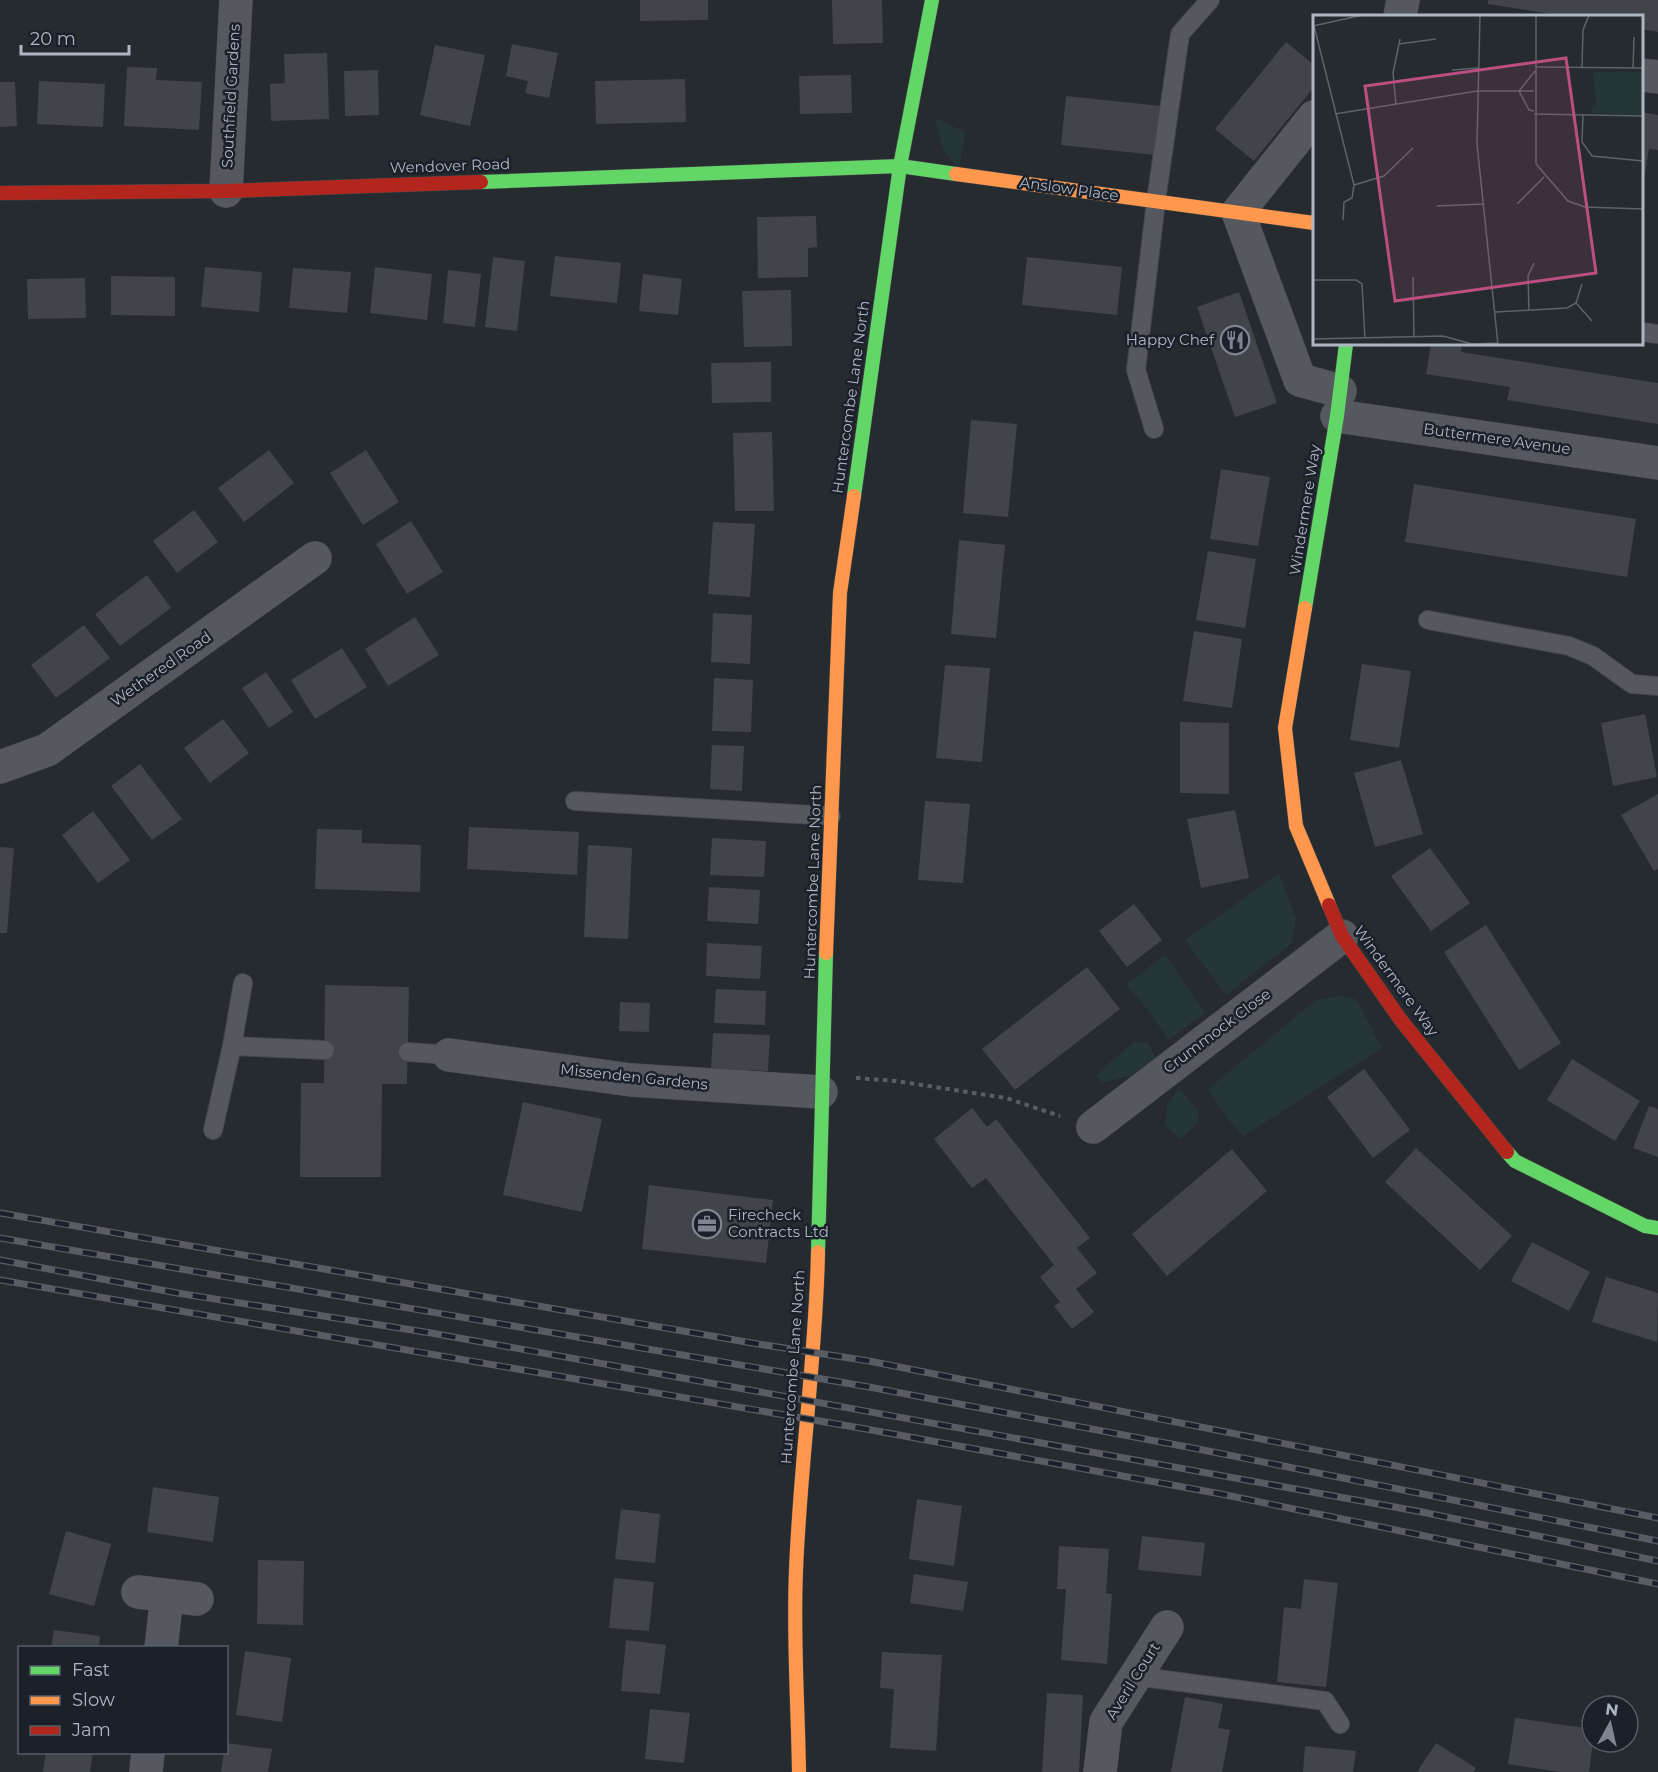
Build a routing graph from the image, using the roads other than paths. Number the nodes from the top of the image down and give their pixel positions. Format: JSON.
{"nodes":[{"id":1,"x":236,"y":0,"type":"edge"},
{"id":2,"x":932,"y":0,"type":"edge"},
{"id":3,"x":1210,"y":0,"type":"edge"},
{"id":4,"x":1403,"y":0,"type":"edge"},
{"id":5,"x":1400,"y":15,"type":"edge"},
{"id":6,"x":1643,"y":75,"type":"edge"},
{"id":7,"x":1658,"y":77,"type":"edge"},
{"id":8,"x":1313,"y":118,"type":"edge"},
{"id":9,"x":900,"y":166,"type":"junction"},
{"id":10,"x":225,"y":191,"type":"junction"},
{"id":11,"x":0,"y":193,"type":"edge"},
{"id":12,"x":1156,"y":201,"type":"junction"},
{"id":13,"x":1238,"y":212,"type":"junction"},
{"id":14,"x":1313,"y":224,"type":"edge"},
{"id":15,"x":1643,"y":332,"type":"edge"},
{"id":16,"x":1658,"y":334,"type":"edge"},
{"id":17,"x":1346,"y":345,"type":"edge"},
{"id":18,"x":1338,"y":403,"type":"junction"},
{"id":19,"x":1154,"y":429,"type":"dead end"},
{"id":20,"x":1658,"y":463,"type":"edge"},
{"id":21,"x":315,"y":558,"type":"dead end"},
{"id":22,"x":1428,"y":620,"type":"dead end"},
{"id":23,"x":1658,"y":686,"type":"edge"},
{"id":24,"x":0,"y":767,"type":"edge"},
{"id":25,"x":575,"y":801,"type":"dead end"},
{"id":26,"x":831,"y":816,"type":"junction"},
{"id":27,"x":1342,"y":936,"type":"junction"},
{"id":28,"x":243,"y":983,"type":"dead end"},
{"id":29,"x":232,"y":1046,"type":"junction"},
{"id":30,"x":325,"y":1050,"type":"dead end"},
{"id":31,"x":408,"y":1052,"type":"dead end"},
{"id":32,"x":449,"y":1055,"type":"joint"},
{"id":33,"x":821,"y":1084,"type":"junction"},
{"id":34,"x":1093,"y":1126,"type":"road end"},
{"id":35,"x":213,"y":1130,"type":"dead end"},
{"id":36,"x":1658,"y":1228,"type":"edge"},
{"id":37,"x":167,"y":1596,"type":"dead end"},
{"id":38,"x":1167,"y":1627,"type":"dead end"},
{"id":39,"x":161,"y":1646,"type":"edge"},
{"id":40,"x":1135,"y":1676,"type":"junction"},
{"id":41,"x":1340,"y":1724,"type":"dead end"},
{"id":42,"x":148,"y":1754,"type":"edge"},
{"id":43,"x":146,"y":1772,"type":"edge"},
{"id":44,"x":799,"y":1772,"type":"edge"},
{"id":45,"x":1100,"y":1772,"type":"edge"}],
"edges":[{"from":1,"to":10,"type":"street","name":"Southfield Gardens"},
{"from":2,"to":9,"type":"street","name":"Huntercombe Lane North"},
{"from":3,"to":12,"type":"lane"},
{"from":4,"to":5,"type":"street"},
{"from":6,"to":7,"type":"street"},
{"from":8,"to":13,"type":"street"},
{"from":9,"to":10,"type":"street","name":"Wendover Road"},
{"from":9,"to":12,"type":"street","name":"Anslow Place"},
{"from":9,"to":26,"type":"street","name":"Huntercombe Lane North"},
{"from":10,"to":11,"type":"street","name":"Wendover Road"},
{"from":12,"to":13,"type":"street","name":"Anslow Place"},
{"from":12,"to":19,"type":"lane"},
{"from":13,"to":14,"type":"street","name":"Anslow Place"},
{"from":13,"to":18,"type":"street"},
{"from":15,"to":16,"type":"lane"},
{"from":17,"to":18,"type":"street","name":"Windermere Way"},
{"from":18,"to":20,"type":"street","name":"Buttermere Avenue"},
{"from":18,"to":27,"type":"street","name":"Windermere Way"},
{"from":21,"to":24,"type":"street","name":"Wethered Road"},
{"from":22,"to":23,"type":"lane"},
{"from":25,"to":26,"type":"lane"},
{"from":26,"to":33,"type":"street","name":"Huntercombe Lane North"},
{"from":27,"to":34,"type":"street","name":"Crummock Close"},
{"from":27,"to":36,"type":"street","name":"Windermere Way"},
{"from":28,"to":29,"type":"lane"},
{"from":29,"to":30,"type":"lane"},
{"from":29,"to":35,"type":"lane"},
{"from":31,"to":32,"type":"lane"},
{"from":32,"to":33,"type":"street","name":"Missenden Gardens"},
{"from":33,"to":44,"type":"street","name":"Huntercombe Lane North"},
{"from":37,"to":39,"type":"street"},
{"from":38,"to":40,"type":"street","name":"Averil Court"},
{"from":40,"to":41,"type":"lane"},
{"from":40,"to":45,"type":"street","name":"Averil Court"},
{"from":42,"to":43,"type":"street"}]}
